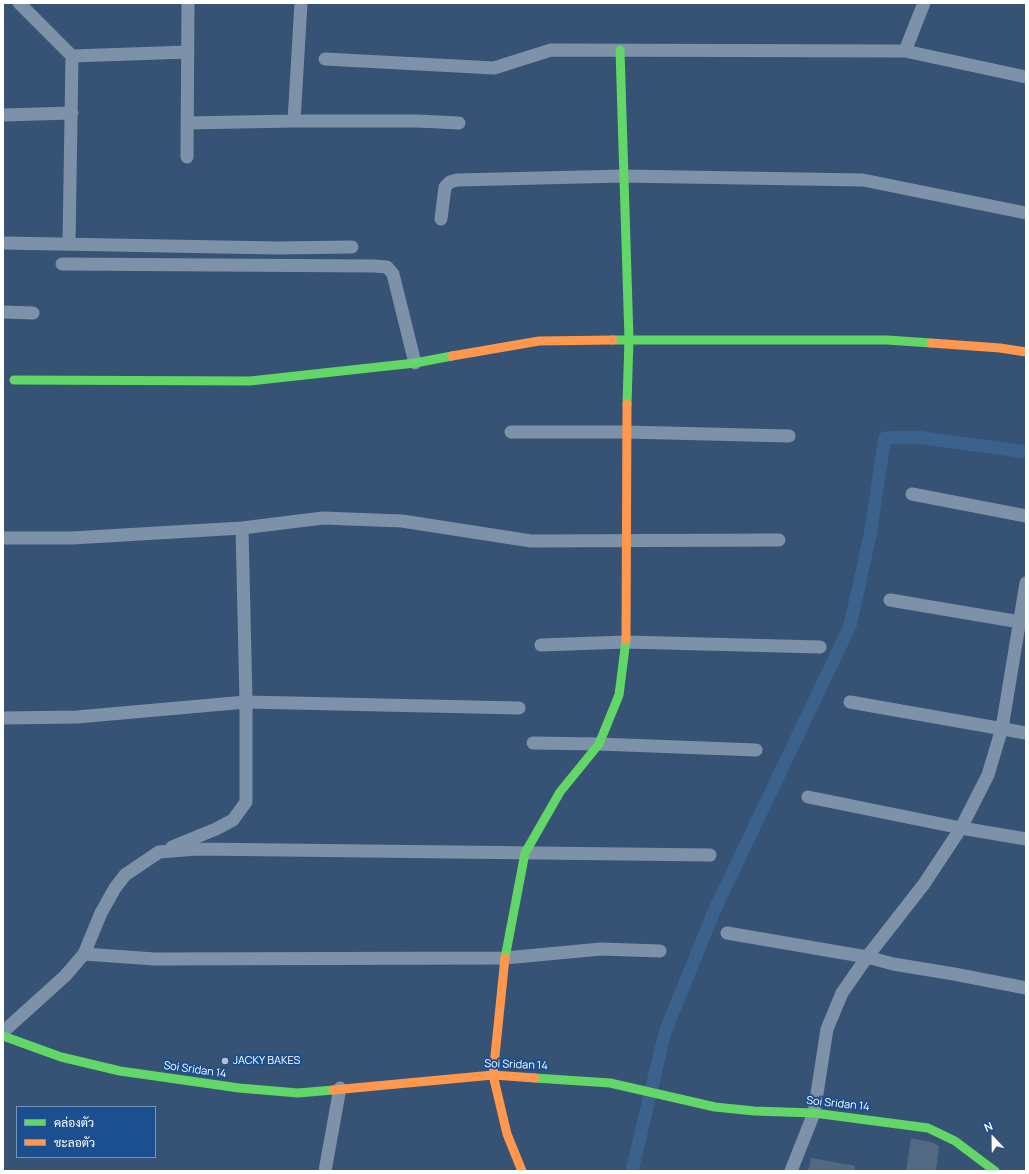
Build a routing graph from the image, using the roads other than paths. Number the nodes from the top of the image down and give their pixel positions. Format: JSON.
{"nodes":[{"id":1,"x":19,"y":3,"type":"edge"},
{"id":2,"x":188,"y":3,"type":"edge"},
{"id":3,"x":301,"y":3,"type":"edge"},
{"id":4,"x":924,"y":3,"type":"edge"},
{"id":5,"x":620,"y":50,"type":"junction"},
{"id":6,"x":905,"y":51,"type":"junction"},
{"id":7,"x":188,"y":52,"type":"junction"},
{"id":8,"x":72,"y":56,"type":"junction"},
{"id":9,"x":325,"y":59,"type":"dead end"},
{"id":10,"x":1026,"y":77,"type":"edge"},
{"id":11,"x":72,"y":113,"type":"junction"},
{"id":12,"x":3,"y":115,"type":"edge"},
{"id":13,"x":294,"y":121,"type":"junction"},
{"id":14,"x":187,"y":123,"type":"junction"},
{"id":15,"x":459,"y":123,"type":"dead end"},
{"id":16,"x":187,"y":157,"type":"dead end"},
{"id":17,"x":623,"y":176,"type":"junction"},
{"id":18,"x":1026,"y":213,"type":"edge"},
{"id":19,"x":441,"y":219,"type":"dead end"},
{"id":20,"x":3,"y":243,"type":"edge"},
{"id":21,"x":69,"y":244,"type":"junction"},
{"id":22,"x":352,"y":247,"type":"dead end"},
{"id":23,"x":62,"y":264,"type":"dead end"},
{"id":24,"x":3,"y":312,"type":"edge"},
{"id":25,"x":33,"y":313,"type":"dead end"},
{"id":26,"x":629,"y":339,"type":"junction"},
{"id":27,"x":1026,"y":352,"type":"edge"},
{"id":28,"x":416,"y":363,"type":"junction"},
{"id":29,"x":14,"y":380,"type":"dead end"},
{"id":30,"x":512,"y":432,"type":"dead end"},
{"id":31,"x":626,"y":432,"type":"junction"},
{"id":32,"x":789,"y":436,"type":"dead end"},
{"id":33,"x":912,"y":494,"type":"dead end"},
{"id":34,"x":1026,"y":516,"type":"edge"},
{"id":35,"x":242,"y":528,"type":"junction"},
{"id":36,"x":3,"y":538,"type":"edge"},
{"id":37,"x":779,"y":540,"type":"dead end"},
{"id":38,"x":626,"y":541,"type":"junction"},
{"id":39,"x":1026,"y":583,"type":"edge"},
{"id":40,"x":890,"y":600,"type":"dead end"},
{"id":41,"x":1023,"y":623,"type":"edge"},
{"id":42,"x":626,"y":642,"type":"junction"},
{"id":43,"x":541,"y":645,"type":"dead end"},
{"id":44,"x":820,"y":647,"type":"dead end"},
{"id":45,"x":246,"y":702,"type":"junction"},
{"id":46,"x":850,"y":702,"type":"dead end"},
{"id":47,"x":519,"y":708,"type":"dead end"},
{"id":48,"x":3,"y":718,"type":"edge"},
{"id":49,"x":1002,"y":728,"type":"junction"},
{"id":50,"x":1026,"y":733,"type":"edge"},
{"id":51,"x":533,"y":743,"type":"dead end"},
{"id":52,"x":599,"y":744,"type":"junction"},
{"id":53,"x":756,"y":750,"type":"dead end"},
{"id":54,"x":808,"y":797,"type":"dead end"},
{"id":55,"x":961,"y":828,"type":"junction"},
{"id":56,"x":1026,"y":839,"type":"edge"},
{"id":57,"x":159,"y":852,"type":"junction"},
{"id":58,"x":525,"y":853,"type":"junction"},
{"id":59,"x":710,"y":855,"type":"dead end"},
{"id":60,"x":727,"y":933,"type":"dead end"},
{"id":61,"x":660,"y":951,"type":"dead end"},
{"id":62,"x":84,"y":954,"type":"junction"},
{"id":63,"x":867,"y":957,"type":"junction"},
{"id":64,"x":505,"y":958,"type":"junction"},
{"id":65,"x":1026,"y":988,"type":"edge"},
{"id":66,"x":3,"y":1032,"type":"edge"},
{"id":67,"x":3,"y":1036,"type":"edge"},
{"id":68,"x":493,"y":1075,"type":"junction"},
{"id":69,"x":340,"y":1088,"type":"junction"},
{"id":70,"x":814,"y":1113,"type":"junction"},
{"id":71,"x":325,"y":1171,"type":"edge"},
{"id":72,"x":522,"y":1171,"type":"edge"},
{"id":73,"x":790,"y":1171,"type":"edge"},
{"id":74,"x":995,"y":1171,"type":"edge"}],
"edges":[{"from":1,"to":8,"type":"street"},
{"from":2,"to":7,"type":"street"},
{"from":3,"to":13,"type":"street"},
{"from":4,"to":6,"type":"street"},
{"from":5,"to":6,"type":"street"},
{"from":5,"to":9,"type":"street"},
{"from":5,"to":17,"type":"street"},
{"from":6,"to":10,"type":"street"},
{"from":7,"to":8,"type":"street"},
{"from":7,"to":14,"type":"street"},
{"from":8,"to":11,"type":"street"},
{"from":11,"to":12,"type":"street"},
{"from":11,"to":21,"type":"street"},
{"from":13,"to":14,"type":"street"},
{"from":13,"to":15,"type":"street"},
{"from":14,"to":16,"type":"street"},
{"from":17,"to":18,"type":"street"},
{"from":17,"to":19,"type":"street"},
{"from":17,"to":26,"type":"street"},
{"from":20,"to":21,"type":"street"},
{"from":21,"to":22,"type":"street"},
{"from":23,"to":28,"type":"street"},
{"from":24,"to":25,"type":"street"},
{"from":26,"to":27,"type":"street"},
{"from":26,"to":28,"type":"street"},
{"from":26,"to":31,"type":"street"},
{"from":28,"to":29,"type":"street"},
{"from":30,"to":31,"type":"street"},
{"from":31,"to":32,"type":"street"},
{"from":31,"to":38,"type":"street"},
{"from":33,"to":34,"type":"street"},
{"from":35,"to":36,"type":"street"},
{"from":35,"to":38,"type":"street"},
{"from":35,"to":45,"type":"street"},
{"from":37,"to":38,"type":"street"},
{"from":38,"to":42,"type":"street"},
{"from":39,"to":41,"type":"street"},
{"from":40,"to":41,"type":"street"},
{"from":41,"to":49,"type":"street"},
{"from":42,"to":43,"type":"street"},
{"from":42,"to":44,"type":"street"},
{"from":42,"to":52,"type":"street"},
{"from":45,"to":47,"type":"street"},
{"from":45,"to":48,"type":"street"},
{"from":45,"to":57,"type":"street"},
{"from":46,"to":49,"type":"street"},
{"from":49,"to":50,"type":"street"},
{"from":49,"to":55,"type":"street"},
{"from":51,"to":52,"type":"street"},
{"from":52,"to":53,"type":"street"},
{"from":52,"to":58,"type":"street"},
{"from":54,"to":55,"type":"street"},
{"from":55,"to":56,"type":"street"},
{"from":55,"to":63,"type":"street"},
{"from":57,"to":58,"type":"street"},
{"from":57,"to":62,"type":"street"},
{"from":58,"to":59,"type":"street"},
{"from":58,"to":64,"type":"street"},
{"from":60,"to":63,"type":"street"},
{"from":61,"to":64,"type":"street"},
{"from":62,"to":64,"type":"street"},
{"from":62,"to":66,"type":"street"},
{"from":63,"to":65,"type":"street"},
{"from":63,"to":70,"type":"street"},
{"from":64,"to":68,"type":"street"},
{"from":67,"to":69,"type":"street","name":"Soi Sridan 14"},
{"from":68,"to":69,"type":"street","name":"Soi Sridan 14"},
{"from":68,"to":70,"type":"street","name":"Soi Sridan 14"},
{"from":68,"to":72,"type":"street"},
{"from":69,"to":71,"type":"street"},
{"from":70,"to":73,"type":"street"},
{"from":70,"to":74,"type":"street","name":"Soi Sridan 14"}]}
